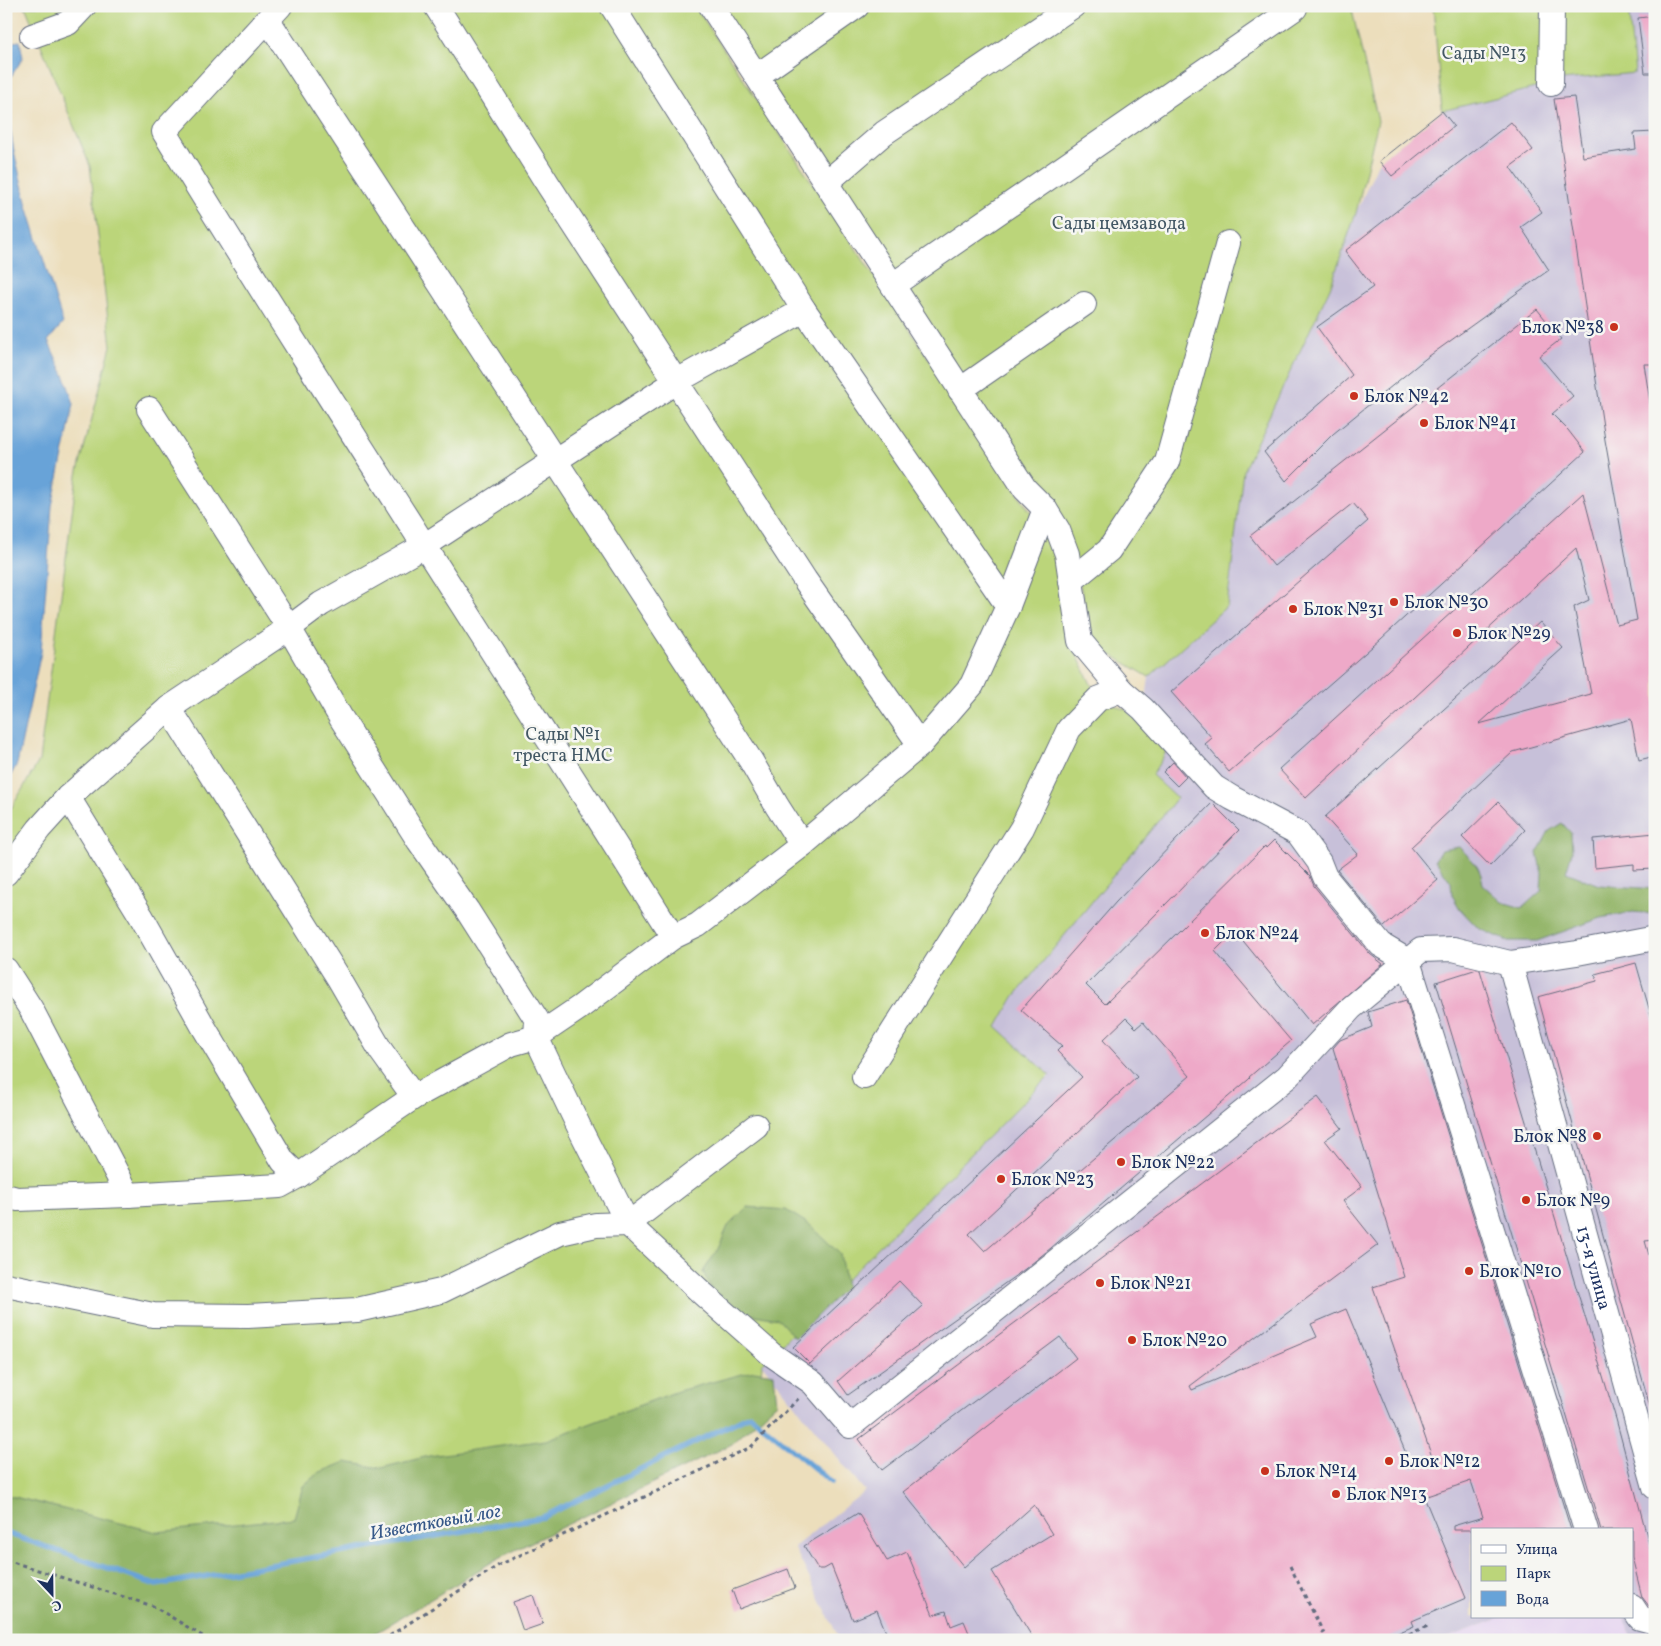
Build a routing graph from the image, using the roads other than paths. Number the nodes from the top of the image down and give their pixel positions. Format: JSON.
{"nodes":[{"id":1,"x":84,"y":6,"type":"edge"},
{"id":2,"x":436,"y":6,"type":"edge"},
{"id":3,"x":612,"y":6,"type":"edge"},
{"id":4,"x":711,"y":6,"type":"edge"},
{"id":5,"x":857,"y":6,"type":"edge"},
{"id":6,"x":1073,"y":6,"type":"edge"},
{"id":7,"x":1552,"y":6,"type":"edge"},
{"id":8,"x":1295,"y":8,"type":"dead end"},
{"id":9,"x":274,"y":13,"type":"edge"},
{"id":10,"x":32,"y":36,"type":"dead end"},
{"id":11,"x":757,"y":76,"type":"junction"},
{"id":12,"x":1550,"y":84,"type":"dead end"},
{"id":13,"x":826,"y":183,"type":"junction"},
{"id":14,"x":1228,"y":243,"type":"dead end"},
{"id":15,"x":893,"y":285,"type":"junction"},
{"id":16,"x":1084,"y":304,"type":"dead end"},
{"id":17,"x":804,"y":310,"type":"junction"},
{"id":18,"x":677,"y":381,"type":"junction"},
{"id":19,"x":960,"y":390,"type":"junction"},
{"id":20,"x":149,"y":409,"type":"dead end"},
{"id":21,"x":556,"y":461,"type":"junction"},
{"id":22,"x":1046,"y":509,"type":"junction"},
{"id":23,"x":424,"y":546,"type":"junction"},
{"id":24,"x":1071,"y":581,"type":"junction"},
{"id":25,"x":1008,"y":606,"type":"junction"},
{"id":26,"x":289,"y":628,"type":"junction"},
{"id":27,"x":1121,"y":690,"type":"junction"},
{"id":28,"x":169,"y":708,"type":"junction"},
{"id":29,"x":920,"y":745,"type":"junction"},
{"id":30,"x":68,"y":797,"type":"junction"},
{"id":31,"x":802,"y":845,"type":"junction"},
{"id":32,"x":6,"y":873,"type":"edge"},
{"id":33,"x":673,"y":936,"type":"junction"},
{"id":34,"x":1655,"y":938,"type":"edge"},
{"id":35,"x":1408,"y":962,"type":"junction"},
{"id":36,"x":1510,"y":963,"type":"junction"},
{"id":37,"x":6,"y":970,"type":"edge"},
{"id":38,"x":536,"y":1037,"type":"junction"},
{"id":39,"x":864,"y":1077,"type":"dead end"},
{"id":40,"x":414,"y":1097,"type":"junction"},
{"id":41,"x":756,"y":1126,"type":"dead end"},
{"id":42,"x":298,"y":1176,"type":"junction"},
{"id":43,"x":6,"y":1196,"type":"edge"},
{"id":44,"x":128,"y":1196,"type":"junction"},
{"id":45,"x":628,"y":1224,"type":"junction"},
{"id":46,"x":6,"y":1286,"type":"edge"},
{"id":47,"x":1655,"y":1487,"type":"edge"},
{"id":48,"x":1585,"y":1528,"type":"edge"},
{"id":49,"x":1634,"y":1609,"type":"edge"},
{"id":50,"x":1655,"y":1622,"type":"edge"}],
"edges":[{"from":1,"to":10,"type":"lane"},
{"from":2,"to":18,"type":"lane"},
{"from":3,"to":17,"type":"lane"},
{"from":4,"to":11,"type":"lane"},
{"from":5,"to":11,"type":"lane"},
{"from":6,"to":13,"type":"lane"},
{"from":7,"to":12,"type":"lane"},
{"from":8,"to":15,"type":"lane"},
{"from":9,"to":21,"type":"lane"},
{"from":9,"to":23,"type":"lane"},
{"from":11,"to":13,"type":"lane"},
{"from":13,"to":15,"type":"lane"},
{"from":14,"to":24,"type":"lane"},
{"from":15,"to":19,"type":"lane"},
{"from":16,"to":19,"type":"lane"},
{"from":17,"to":18,"type":"lane"},
{"from":17,"to":25,"type":"lane"},
{"from":18,"to":21,"type":"lane"},
{"from":18,"to":29,"type":"lane"},
{"from":19,"to":22,"type":"lane"},
{"from":20,"to":26,"type":"lane"},
{"from":21,"to":23,"type":"lane"},
{"from":21,"to":31,"type":"lane"},
{"from":22,"to":24,"type":"lane"},
{"from":22,"to":25,"type":"lane"},
{"from":23,"to":26,"type":"lane"},
{"from":23,"to":33,"type":"lane"},
{"from":24,"to":27,"type":"lane"},
{"from":25,"to":29,"type":"lane"},
{"from":26,"to":28,"type":"lane"},
{"from":26,"to":38,"type":"lane"},
{"from":27,"to":35,"type":"lane"},
{"from":27,"to":39,"type":"lane"},
{"from":28,"to":30,"type":"lane"},
{"from":28,"to":40,"type":"lane"},
{"from":29,"to":31,"type":"lane"},
{"from":30,"to":32,"type":"lane"},
{"from":30,"to":42,"type":"lane"},
{"from":31,"to":33,"type":"lane"},
{"from":33,"to":38,"type":"lane"},
{"from":34,"to":36,"type":"lane"},
{"from":35,"to":36,"type":"lane"},
{"from":35,"to":45,"type":"lane"},
{"from":35,"to":48,"type":"lane"},
{"from":36,"to":47,"type":"lane","name":"13-я улица"},
{"from":37,"to":44,"type":"lane"},
{"from":38,"to":40,"type":"lane"},
{"from":38,"to":45,"type":"lane"},
{"from":40,"to":42,"type":"lane"},
{"from":41,"to":45,"type":"lane"},
{"from":42,"to":44,"type":"lane"},
{"from":43,"to":44,"type":"lane"},
{"from":45,"to":46,"type":"lane"},
{"from":49,"to":50,"type":"lane"}]}
